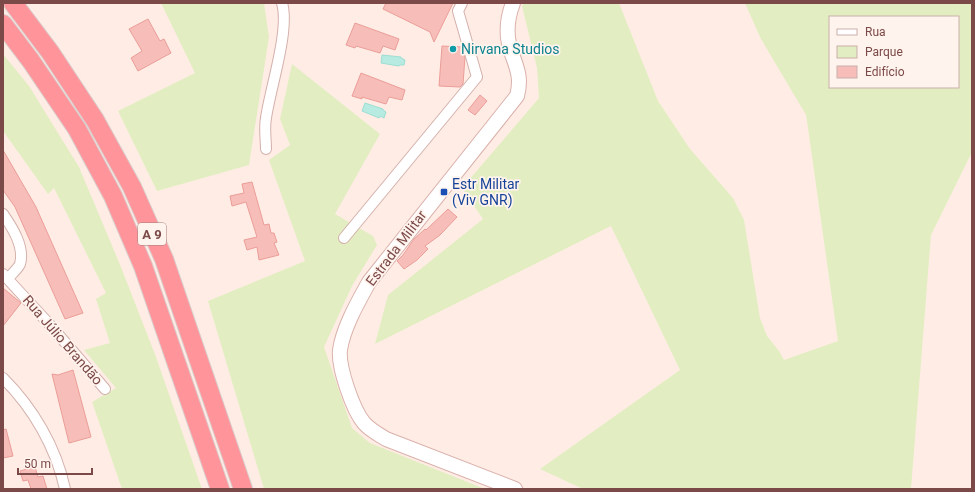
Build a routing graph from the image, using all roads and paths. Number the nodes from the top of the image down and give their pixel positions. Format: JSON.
{"nodes":[{"id":1,"x":13,"y":3,"type":"edge"},
{"id":2,"x":282,"y":3,"type":"edge"},
{"id":3,"x":462,"y":3,"type":"edge"},
{"id":4,"x":513,"y":3,"type":"edge"},
{"id":5,"x":3,"y":24,"type":"edge"},
{"id":6,"x":266,"y":149,"type":"dead end"},
{"id":7,"x":3,"y":214,"type":"edge"},
{"id":8,"x":344,"y":238,"type":"dead end"},
{"id":9,"x":5,"y":277,"type":"edge"},
{"id":10,"x":3,"y":378,"type":"edge"},
{"id":11,"x":106,"y":389,"type":"dead end"},
{"id":12,"x":65,"y":489,"type":"edge"},
{"id":13,"x":220,"y":489,"type":"edge"},
{"id":14,"x":243,"y":489,"type":"edge"},
{"id":15,"x":515,"y":489,"type":"edge"}],
"edges":[{"from":1,"to":14,"type":"highway","number":"A 9"},
{"from":2,"to":6,"type":"street"},
{"from":3,"to":8,"type":"street"},
{"from":4,"to":15,"type":"street","name":"Estrada Militar"},
{"from":5,"to":13,"type":"highway","number":"A 9"},
{"from":7,"to":9,"type":"street"},
{"from":9,"to":11,"type":"street","name":"Rua Júlio Brandão"},
{"from":10,"to":12,"type":"street"}]}
